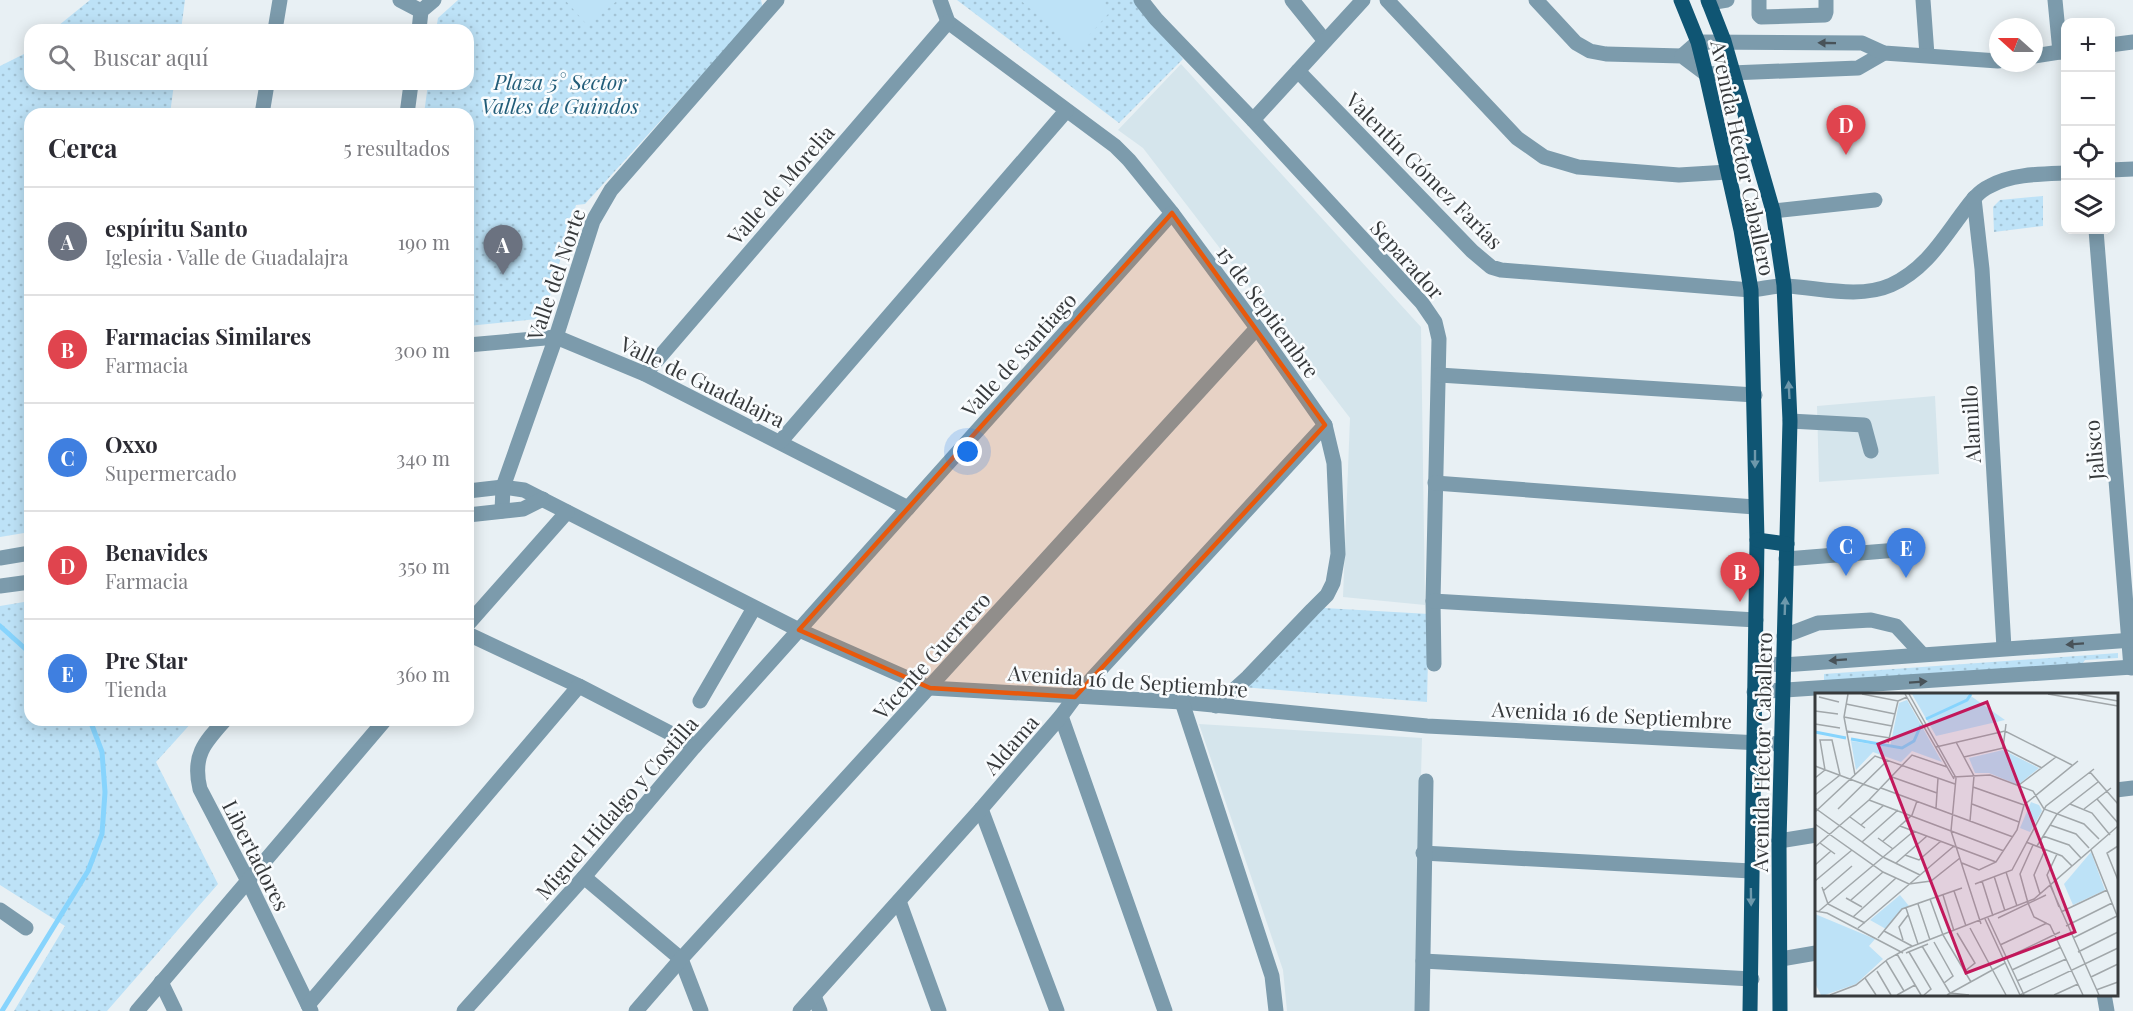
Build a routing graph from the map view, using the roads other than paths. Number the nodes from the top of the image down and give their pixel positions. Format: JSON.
{"nodes":[{"id":1,"x":280,"y":0,"type":"edge"},
{"id":2,"x":400,"y":0,"type":"edge"},
{"id":3,"x":434,"y":0,"type":"edge"},
{"id":4,"x":940,"y":0,"type":"edge"},
{"id":5,"x":1141,"y":0,"type":"edge"},
{"id":6,"x":1292,"y":0,"type":"edge"},
{"id":7,"x":1364,"y":0,"type":"edge"},
{"id":8,"x":1387,"y":0,"type":"edge"},
{"id":9,"x":1536,"y":0,"type":"edge"},
{"id":10,"x":1681,"y":0,"type":"edge"},
{"id":11,"x":1727,"y":0,"type":"edge"},
{"id":12,"x":1759,"y":0,"type":"edge"},
{"id":13,"x":1826,"y":0,"type":"edge"},
{"id":14,"x":1923,"y":0,"type":"edge"},
{"id":15,"x":2055,"y":0,"type":"edge"},
{"id":16,"x":1709,"y":1,"type":"edge"},
{"id":17,"x":772,"y":3,"type":"edge"},
{"id":18,"x":421,"y":11,"type":"junction"},
{"id":19,"x":948,"y":22,"type":"junction"},
{"id":20,"x":276,"y":24,"type":"edge"},
{"id":21,"x":420,"y":24,"type":"edge"},
{"id":22,"x":2061,"y":38,"type":"edge"},
{"id":23,"x":1325,"y":41,"type":"junction"},
{"id":24,"x":1724,"y":41,"type":"junction"},
{"id":25,"x":1698,"y":42,"type":"junction"},
{"id":26,"x":2133,"y":42,"type":"edge"},
{"id":27,"x":2115,"y":44,"type":"edge"},
{"id":28,"x":2061,"y":51,"type":"edge"},
{"id":29,"x":1884,"y":53,"type":"junction"},
{"id":30,"x":2043,"y":54,"type":"edge"},
{"id":31,"x":1927,"y":55,"type":"junction"},
{"id":32,"x":1682,"y":56,"type":"junction"},
{"id":33,"x":1989,"y":61,"type":"edge"},
{"id":34,"x":1298,"y":71,"type":"junction"},
{"id":35,"x":1734,"y":74,"type":"junction"},
{"id":36,"x":1706,"y":75,"type":"junction"},
{"id":37,"x":266,"y":90,"type":"edge"},
{"id":38,"x":410,"y":90,"type":"edge"},
{"id":39,"x":263,"y":108,"type":"edge"},
{"id":40,"x":408,"y":108,"type":"edge"},
{"id":41,"x":1066,"y":111,"type":"junction"},
{"id":42,"x":1253,"y":120,"type":"junction"},
{"id":43,"x":2133,"y":169,"type":"edge"},
{"id":44,"x":2115,"y":170,"type":"edge"},
{"id":45,"x":1728,"y":172,"type":"junction"},
{"id":46,"x":2061,"y":174,"type":"edge"},
{"id":47,"x":1974,"y":198,"type":"junction"},
{"id":48,"x":1875,"y":200,"type":"dead end"},
{"id":49,"x":1773,"y":211,"type":"junction"},
{"id":50,"x":1172,"y":213,"type":"junction"},
{"id":51,"x":2096,"y":234,"type":"edge"},
{"id":52,"x":1784,"y":285,"type":"junction"},
{"id":53,"x":1751,"y":290,"type":"junction"},
{"id":54,"x":1257,"y":328,"type":"junction"},
{"id":55,"x":556,"y":337,"type":"junction"},
{"id":56,"x":474,"y":344,"type":"edge"},
{"id":57,"x":645,"y":374,"type":"junction"},
{"id":58,"x":1439,"y":375,"type":"junction"},
{"id":59,"x":1755,"y":395,"type":"junction"},
{"id":60,"x":1790,"y":421,"type":"junction"},
{"id":61,"x":1325,"y":425,"type":"junction"},
{"id":62,"x":780,"y":442,"type":"junction"},
{"id":63,"x":1871,"y":451,"type":"dead end"},
{"id":64,"x":1435,"y":483,"type":"junction"},
{"id":65,"x":503,"y":487,"type":"junction"},
{"id":66,"x":474,"y":490,"type":"edge"},
{"id":67,"x":543,"y":499,"type":"junction"},
{"id":68,"x":1755,"y":507,"type":"junction"},
{"id":69,"x":908,"y":508,"type":"junction"},
{"id":70,"x":502,"y":511,"type":"junction"},
{"id":71,"x":567,"y":512,"type":"junction"},
{"id":72,"x":474,"y":514,"type":"edge"},
{"id":73,"x":1757,"y":540,"type":"junction"},
{"id":74,"x":1898,"y":550,"type":"dead end"},
{"id":75,"x":1787,"y":551,"type":"junction"},
{"id":76,"x":24,"y":555,"type":"edge"},
{"id":77,"x":0,"y":558,"type":"edge"},
{"id":78,"x":24,"y":583,"type":"edge"},
{"id":79,"x":0,"y":586,"type":"edge"},
{"id":80,"x":1433,"y":601,"type":"junction"},
{"id":81,"x":754,"y":608,"type":"junction"},
{"id":82,"x":474,"y":617,"type":"edge"},
{"id":83,"x":1756,"y":620,"type":"junction"},
{"id":84,"x":799,"y":630,"type":"junction"},
{"id":85,"x":1784,"y":636,"type":"junction"},
{"id":86,"x":474,"y":637,"type":"edge"},
{"id":87,"x":2131,"y":640,"type":"edge"},
{"id":88,"x":2004,"y":648,"type":"junction"},
{"id":89,"x":1922,"y":654,"type":"junction"},
{"id":90,"x":1756,"y":663,"type":"junction"},
{"id":91,"x":1434,"y":664,"type":"dead end"},
{"id":92,"x":1783,"y":664,"type":"junction"},
{"id":93,"x":2132,"y":667,"type":"edge"},
{"id":94,"x":579,"y":686,"type":"junction"},
{"id":95,"x":930,"y":688,"type":"junction"},
{"id":96,"x":1783,"y":691,"type":"junction"},
{"id":97,"x":1754,"y":692,"type":"junction"},
{"id":98,"x":1075,"y":698,"type":"junction"},
{"id":99,"x":700,"y":700,"type":"dead end"},
{"id":100,"x":1182,"y":702,"type":"junction"},
{"id":101,"x":1216,"y":706,"type":"junction"},
{"id":102,"x":1061,"y":716,"type":"junction"},
{"id":103,"x":220,"y":726,"type":"edge"},
{"id":104,"x":380,"y":726,"type":"edge"},
{"id":105,"x":1753,"y":742,"type":"junction"},
{"id":106,"x":1781,"y":744,"type":"junction"},
{"id":107,"x":695,"y":746,"type":"junction"},
{"id":108,"x":1426,"y":781,"type":"dead end"},
{"id":109,"x":2133,"y":788,"type":"edge"},
{"id":110,"x":2118,"y":790,"type":"edge"},
{"id":111,"x":981,"y":809,"type":"junction"},
{"id":112,"x":1815,"y":835,"type":"edge"},
{"id":113,"x":1779,"y":841,"type":"junction"},
{"id":114,"x":1424,"y":853,"type":"junction"},
{"id":115,"x":1751,"y":872,"type":"junction"},
{"id":116,"x":584,"y":877,"type":"junction"},
{"id":117,"x":248,"y":881,"type":"junction"},
{"id":118,"x":899,"y":901,"type":"junction"},
{"id":119,"x":0,"y":910,"type":"edge"},
{"id":120,"x":26,"y":928,"type":"dead end"},
{"id":121,"x":1815,"y":953,"type":"edge"},
{"id":122,"x":681,"y":959,"type":"junction"},
{"id":123,"x":1781,"y":959,"type":"junction"},
{"id":124,"x":1423,"y":961,"type":"junction"},
{"id":125,"x":1752,"y":979,"type":"junction"},
{"id":126,"x":160,"y":982,"type":"junction"},
{"id":127,"x":814,"y":996,"type":"junction"},
{"id":128,"x":2104,"y":996,"type":"edge"},
{"id":129,"x":310,"y":1008,"type":"edge"},
{"id":130,"x":137,"y":1011,"type":"edge"},
{"id":131,"x":175,"y":1011,"type":"edge"},
{"id":132,"x":464,"y":1011,"type":"edge"},
{"id":133,"x":636,"y":1011,"type":"edge"},
{"id":134,"x":700,"y":1011,"type":"edge"},
{"id":135,"x":800,"y":1011,"type":"edge"},
{"id":136,"x":820,"y":1011,"type":"edge"},
{"id":137,"x":939,"y":1011,"type":"edge"},
{"id":138,"x":1057,"y":1011,"type":"edge"},
{"id":139,"x":1165,"y":1011,"type":"edge"},
{"id":140,"x":1276,"y":1011,"type":"edge"},
{"id":141,"x":1422,"y":1011,"type":"edge"},
{"id":142,"x":1750,"y":1011,"type":"edge"},
{"id":143,"x":1780,"y":1011,"type":"edge"},
{"id":144,"x":2107,"y":1011,"type":"edge"}],
"edges":[{"from":1,"to":20,"type":"street"},
{"from":2,"to":18,"type":"street"},
{"from":3,"to":18,"type":"street"},
{"from":4,"to":19,"type":"street"},
{"from":5,"to":42,"type":"street","name":"Separador"},
{"from":6,"to":23,"type":"street"},
{"from":7,"to":23,"type":"street"},
{"from":8,"to":45,"type":"street"},
{"from":9,"to":32,"type":"street"},
{"from":10,"to":25,"type":"main road","name":"Avenida Héctor Caballero"},
{"from":11,"to":16,"type":"street"},
{"from":12,"to":13,"type":"street"},
{"from":14,"to":31,"type":"street"},
{"from":15,"to":22,"type":"street"},
{"from":16,"to":24,"type":"main road","name":"Avenida Héctor Caballero"},
{"from":17,"to":55,"type":"street","name":"Valle del Norte"},
{"from":18,"to":21,"type":"street"},
{"from":19,"to":41,"type":"street","name":"15 de Septiembre"},
{"from":19,"to":57,"type":"street","name":"Valle de Morelia"},
{"from":23,"to":34,"type":"street"},
{"from":24,"to":25,"type":"street"},
{"from":29,"to":24,"type":"street","one_way":true},
{"from":24,"to":35,"type":"main road","name":"Avenida Héctor Caballero"},
{"from":25,"to":32,"type":"street"},
{"from":25,"to":36,"type":"main road","name":"Avenida Héctor Caballero"},
{"from":26,"to":27,"type":"street"},
{"from":28,"to":30,"type":"street"},
{"from":29,"to":31,"type":"street"},
{"from":29,"to":35,"type":"street"},
{"from":31,"to":33,"type":"street"},
{"from":32,"to":36,"type":"street"},
{"from":34,"to":42,"type":"street"},
{"from":34,"to":53,"type":"street","name":"Valentín Gómez Farías"},
{"from":35,"to":36,"type":"street"},
{"from":35,"to":49,"type":"main road","name":"Avenida Héctor Caballero"},
{"from":36,"to":45,"type":"main road","name":"Avenida Héctor Caballero"},
{"from":37,"to":39,"type":"street"},
{"from":38,"to":40,"type":"street"},
{"from":41,"to":50,"type":"street","name":"15 de Septiembre"},
{"from":41,"to":62,"type":"street"},
{"from":42,"to":58,"type":"street","name":"Separador"},
{"from":43,"to":44,"type":"street"},
{"from":45,"to":53,"type":"main road","name":"Avenida Héctor Caballero"},
{"from":46,"to":47,"type":"street"},
{"from":47,"to":52,"type":"street","name":"Valentín Gómez Farías"},
{"from":47,"to":88,"type":"street","name":"Alamillo"},
{"from":48,"to":49,"type":"street"},
{"from":49,"to":52,"type":"main road","name":"Avenida Héctor Caballero"},
{"from":50,"to":54,"type":"street","name":"15 de Septiembre"},
{"from":50,"to":69,"type":"street","name":"Valle de Santiago"},
{"from":51,"to":87,"type":"street","name":"Jalisco"},
{"from":52,"to":53,"type":"street","name":"Valentín Gómez Farías"},
{"from":60,"to":52,"type":"main road","name":"Avenida Héctor Caballero","one_way":true},
{"from":53,"to":59,"type":"main road","name":"Avenida Héctor Caballero"},
{"from":54,"to":61,"type":"street","name":"15 de Septiembre"},
{"from":54,"to":95,"type":"street","name":"Vicente Guerrero"},
{"from":55,"to":56,"type":"street","name":"Valle de Guadalajra"},
{"from":55,"to":57,"type":"street","name":"Valle de Guadalajra"},
{"from":55,"to":65,"type":"street","name":"Valle del Norte"},
{"from":57,"to":62,"type":"street","name":"Valle de Guadalajra"},
{"from":58,"to":59,"type":"street"},
{"from":58,"to":64,"type":"street","name":"Separador"},
{"from":59,"to":68,"type":"main road","name":"Avenida Héctor Caballero","one_way":true},
{"from":60,"to":63,"type":"street"},
{"from":60,"to":75,"type":"main road","name":"Avenida Héctor Caballero"},
{"from":61,"to":98,"type":"street","name":"Aldama"},
{"from":61,"to":101,"type":"street","name":"15 de Septiembre"},
{"from":62,"to":69,"type":"street","name":"Valle de Guadalajra"},
{"from":64,"to":68,"type":"street"},
{"from":64,"to":80,"type":"street","name":"Separador"},
{"from":65,"to":66,"type":"street","name":"Avenida 16 de Septiembre"},
{"from":65,"to":67,"type":"street","name":"Avenida 16 de Septiembre"},
{"from":65,"to":70,"type":"street","name":"Valle del Norte"},
{"from":67,"to":70,"type":"street"},
{"from":67,"to":71,"type":"street","name":"Avenida 16 de Septiembre"},
{"from":68,"to":73,"type":"main road","name":"Avenida Héctor Caballero"},
{"from":69,"to":84,"type":"street","name":"Valle de Santiago"},
{"from":70,"to":72,"type":"street"},
{"from":71,"to":81,"type":"street","name":"Avenida 16 de Septiembre"},
{"from":71,"to":82,"type":"street"},
{"from":73,"to":75,"type":"main road"},
{"from":73,"to":83,"type":"main road","name":"Avenida Héctor Caballero"},
{"from":74,"to":75,"type":"street"},
{"from":85,"to":75,"type":"main road","name":"Avenida Héctor Caballero","one_way":true},
{"from":76,"to":77,"type":"street"},
{"from":78,"to":79,"type":"street"},
{"from":80,"to":83,"type":"street"},
{"from":80,"to":91,"type":"street","name":"Separador"},
{"from":81,"to":84,"type":"street","name":"Avenida 16 de Septiembre"},
{"from":81,"to":99,"type":"street"},
{"from":83,"to":90,"type":"main road","name":"Avenida Héctor Caballero"},
{"from":84,"to":95,"type":"street","name":"Avenida 16 de Septiembre"},
{"from":84,"to":107,"type":"street","name":"Miguel Hidalgo y Costilla"},
{"from":85,"to":89,"type":"street"},
{"from":85,"to":92,"type":"main road","name":"Avenida Héctor Caballero"},
{"from":86,"to":94,"type":"street"},
{"from":87,"to":88,"type":"street","one_way":true},
{"from":87,"to":93,"type":"street","name":"Jalisco"},
{"from":88,"to":89,"type":"street"},
{"from":89,"to":92,"type":"street","one_way":true},
{"from":90,"to":92,"type":"street"},
{"from":90,"to":97,"type":"main road","name":"Avenida Héctor Caballero"},
{"from":92,"to":96,"type":"main road","name":"Avenida Héctor Caballero"},
{"from":96,"to":93,"type":"street","name":"Avenida 16 de Septiembre","one_way":true},
{"from":94,"to":107,"type":"street"},
{"from":94,"to":129,"type":"street"},
{"from":95,"to":98,"type":"street","name":"Avenida 16 de Septiembre"},
{"from":95,"to":122,"type":"street","name":"Vicente Guerrero"},
{"from":96,"to":97,"type":"street","name":"Avenida 16 de Septiembre"},
{"from":96,"to":106,"type":"main road","name":"Avenida Héctor Caballero"},
{"from":97,"to":105,"type":"main road","name":"Avenida Héctor Caballero"},
{"from":98,"to":100,"type":"street","name":"Avenida 16 de Septiembre"},
{"from":98,"to":102,"type":"street","name":"Aldama"},
{"from":100,"to":101,"type":"street","name":"Avenida 16 de Septiembre"},
{"from":100,"to":140,"type":"street"},
{"from":101,"to":105,"type":"street","name":"Avenida 16 de Septiembre"},
{"from":102,"to":111,"type":"street","name":"Aldama"},
{"from":102,"to":139,"type":"street"},
{"from":103,"to":117,"type":"street","name":"Libertadores"},
{"from":104,"to":117,"type":"street"},
{"from":105,"to":106,"type":"street","name":"Avenida 16 de Septiembre"},
{"from":105,"to":115,"type":"main road","name":"Avenida Héctor Caballero"},
{"from":106,"to":113,"type":"main road","name":"Avenida Héctor Caballero"},
{"from":107,"to":116,"type":"street","name":"Miguel Hidalgo y Costilla"},
{"from":108,"to":114,"type":"street"},
{"from":109,"to":110,"type":"street"},
{"from":111,"to":118,"type":"street","name":"Aldama"},
{"from":111,"to":138,"type":"street"},
{"from":112,"to":113,"type":"street"},
{"from":113,"to":123,"type":"main road","name":"Avenida Héctor Caballero"},
{"from":114,"to":115,"type":"street"},
{"from":114,"to":124,"type":"street"},
{"from":115,"to":125,"type":"main road","name":"Avenida Héctor Caballero","one_way":true},
{"from":116,"to":122,"type":"street"},
{"from":116,"to":132,"type":"street","name":"Miguel Hidalgo y Costilla"},
{"from":117,"to":126,"type":"street"},
{"from":117,"to":129,"type":"street","name":"Libertadores"},
{"from":118,"to":127,"type":"street","name":"Aldama"},
{"from":118,"to":137,"type":"street"},
{"from":119,"to":120,"type":"street"},
{"from":121,"to":123,"type":"street"},
{"from":122,"to":133,"type":"street","name":"Vicente Guerrero"},
{"from":122,"to":134,"type":"street"},
{"from":123,"to":143,"type":"main road","name":"Avenida Héctor Caballero"},
{"from":124,"to":125,"type":"street"},
{"from":124,"to":141,"type":"street"},
{"from":125,"to":142,"type":"main road","name":"Avenida Héctor Caballero"},
{"from":126,"to":130,"type":"street"},
{"from":126,"to":131,"type":"street"},
{"from":127,"to":135,"type":"street","name":"Aldama"},
{"from":127,"to":136,"type":"street"},
{"from":128,"to":144,"type":"street"}]}
